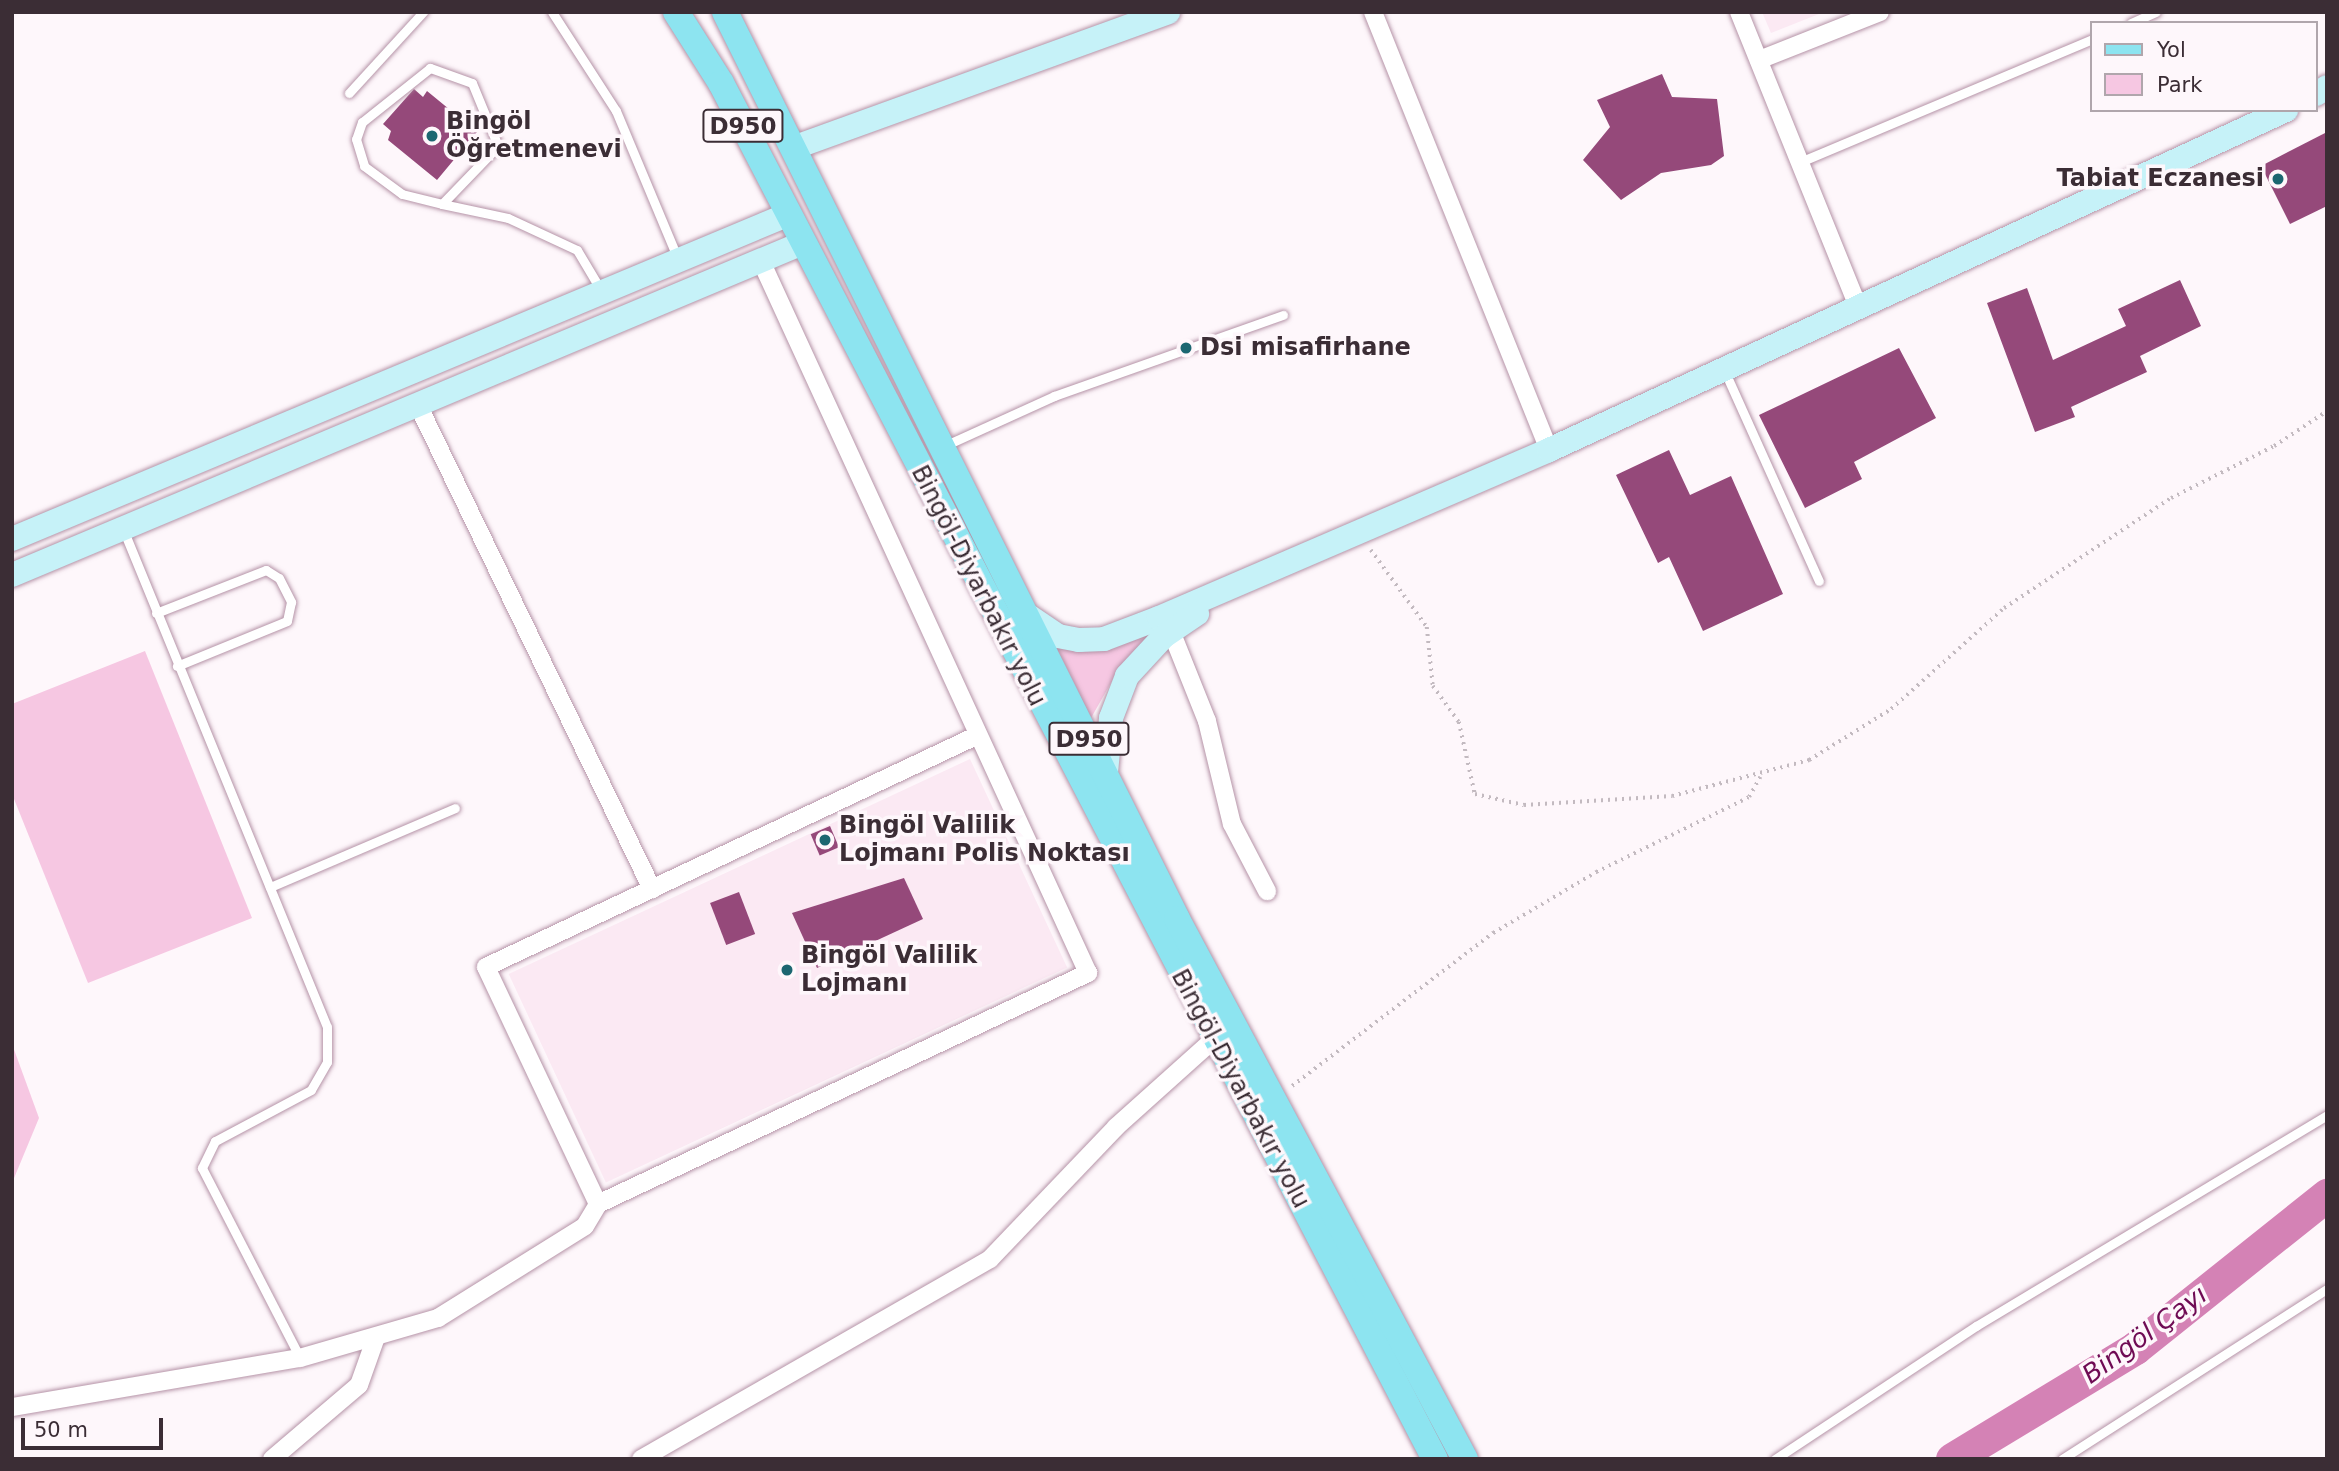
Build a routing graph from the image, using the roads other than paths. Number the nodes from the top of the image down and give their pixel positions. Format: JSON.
{"nodes":[{"id":1,"x":423,"y":12,"type":"edge"},
{"id":2,"x":552,"y":12,"type":"edge"},
{"id":3,"x":676,"y":12,"type":"edge"},
{"id":4,"x":725,"y":12,"type":"edge"},
{"id":5,"x":1168,"y":12,"type":"edge"},
{"id":6,"x":1373,"y":12,"type":"edge"},
{"id":7,"x":1739,"y":12,"type":"edge"},
{"id":8,"x":1880,"y":12,"type":"edge"},
{"id":9,"x":2156,"y":12,"type":"edge"},
{"id":10,"x":2136,"y":21,"type":"edge"},
{"id":11,"x":2090,"y":40,"type":"edge"},
{"id":12,"x":1759,"y":60,"type":"junction"},
{"id":13,"x":349,"y":93,"type":"dead end"},
{"id":14,"x":2282,"y":112,"type":"edge"},
{"id":15,"x":793,"y":148,"type":"junction"},
{"id":16,"x":1800,"y":162,"type":"junction"},
{"id":17,"x":442,"y":204,"type":"junction"},
{"id":18,"x":787,"y":215,"type":"junction"},
{"id":19,"x":800,"y":244,"type":"junction"},
{"id":20,"x":678,"y":260,"type":"junction"},
{"id":21,"x":761,"y":261,"type":"junction"},
{"id":22,"x":602,"y":292,"type":"junction"},
{"id":23,"x":1858,"y":306,"type":"junction"},
{"id":24,"x":1283,"y":315,"type":"dead end"},
{"id":25,"x":1723,"y":368,"type":"junction"},
{"id":26,"x":418,"y":405,"type":"junction"},
{"id":27,"x":943,"y":446,"type":"junction"},
{"id":28,"x":1549,"y":450,"type":"junction"},
{"id":29,"x":123,"y":529,"type":"junction"},
{"id":30,"x":12,"y":539,"type":"edge"},
{"id":31,"x":1280,"y":569,"type":"junction"},
{"id":32,"x":12,"y":575,"type":"edge"},
{"id":33,"x":1819,"y":580,"type":"dead end"},
{"id":34,"x":156,"y":612,"type":"junction"},
{"id":35,"x":1027,"y":615,"type":"junction"},
{"id":36,"x":1171,"y":631,"type":"junction"},
{"id":37,"x":177,"y":666,"type":"junction"},
{"id":38,"x":976,"y":736,"type":"junction"},
{"id":39,"x":1106,"y":773,"type":"junction"},
{"id":40,"x":455,"y":808,"type":"dead end"},
{"id":41,"x":270,"y":887,"type":"junction"},
{"id":42,"x":652,"y":888,"type":"junction"},
{"id":43,"x":1267,"y":891,"type":"dead end"},
{"id":44,"x":1214,"y":1040,"type":"junction"},
{"id":45,"x":2327,"y":1115,"type":"edge"},
{"id":46,"x":598,"y":1204,"type":"junction"},
{"id":47,"x":2327,"y":1290,"type":"edge"},
{"id":48,"x":376,"y":1337,"type":"junction"},
{"id":49,"x":300,"y":1358,"type":"junction"},
{"id":50,"x":12,"y":1407,"type":"edge"},
{"id":51,"x":272,"y":1459,"type":"edge"},
{"id":52,"x":641,"y":1459,"type":"edge"},
{"id":53,"x":1434,"y":1459,"type":"edge"},
{"id":54,"x":1465,"y":1459,"type":"edge"},
{"id":55,"x":1775,"y":1459,"type":"edge"},
{"id":56,"x":2062,"y":1459,"type":"edge"}],
"edges":[{"from":1,"to":13,"type":"lane"},
{"from":2,"to":20,"type":"lane"},
{"from":3,"to":18,"type":"main road","name":"Bingöl-Diyarbakır yolu","number":"D950"},
{"from":4,"to":15,"type":"main road","name":"Bingöl-Diyarbakır yolu","number":"D950"},
{"from":5,"to":15,"type":"street"},
{"from":6,"to":28,"type":"street"},
{"from":7,"to":12,"type":"street"},
{"from":8,"to":12,"type":"street"},
{"from":9,"to":10,"type":"lane"},
{"from":11,"to":16,"type":"lane"},
{"from":12,"to":16,"type":"street"},
{"from":14,"to":23,"type":"street"},
{"from":15,"to":27,"type":"main road","name":"Bingöl-Diyarbakır yolu","number":"D950"},
{"from":16,"to":23,"type":"street"},
{"from":17,"to":17,"type":"lane"},
{"from":17,"to":22,"type":"lane"},
{"from":18,"to":19,"type":"main road","name":"Bingöl-Diyarbakır yolu","number":"D950"},
{"from":18,"to":20,"type":"street"},
{"from":19,"to":21,"type":"street"},
{"from":19,"to":44,"type":"main road","name":"Bingöl-Diyarbakır yolu","number":"D950"},
{"from":20,"to":22,"type":"street"},
{"from":21,"to":26,"type":"street"},
{"from":21,"to":38,"type":"street"},
{"from":22,"to":30,"type":"street"},
{"from":23,"to":25,"type":"street"},
{"from":24,"to":27,"type":"lane"},
{"from":25,"to":28,"type":"street"},
{"from":25,"to":33,"type":"lane"},
{"from":26,"to":29,"type":"street"},
{"from":26,"to":42,"type":"street"},
{"from":27,"to":35,"type":"main road","name":"Bingöl-Diyarbakır yolu","number":"D950"},
{"from":28,"to":31,"type":"street"},
{"from":29,"to":32,"type":"street"},
{"from":29,"to":34,"type":"lane"},
{"from":31,"to":35,"type":"street"},
{"from":31,"to":36,"type":"street"},
{"from":34,"to":37,"type":"lane"},
{"from":34,"to":37,"type":"lane"},
{"from":35,"to":39,"type":"main road","name":"Bingöl-Diyarbakır yolu","number":"D950"},
{"from":36,"to":39,"type":"street"},
{"from":36,"to":43,"type":"street"},
{"from":37,"to":41,"type":"lane"},
{"from":38,"to":42,"type":"street"},
{"from":38,"to":46,"type":"street"},
{"from":39,"to":54,"type":"main road","name":"Bingöl-Diyarbakır yolu","number":"D950"},
{"from":40,"to":41,"type":"lane"},
{"from":41,"to":49,"type":"lane"},
{"from":42,"to":46,"type":"street"},
{"from":44,"to":52,"type":"street"},
{"from":44,"to":53,"type":"main road","name":"Bingöl-Diyarbakır yolu","number":"D950"},
{"from":45,"to":55,"type":"lane"},
{"from":46,"to":48,"type":"street"},
{"from":47,"to":56,"type":"lane"},
{"from":48,"to":49,"type":"street"},
{"from":48,"to":51,"type":"street"},
{"from":49,"to":50,"type":"street"}]}
